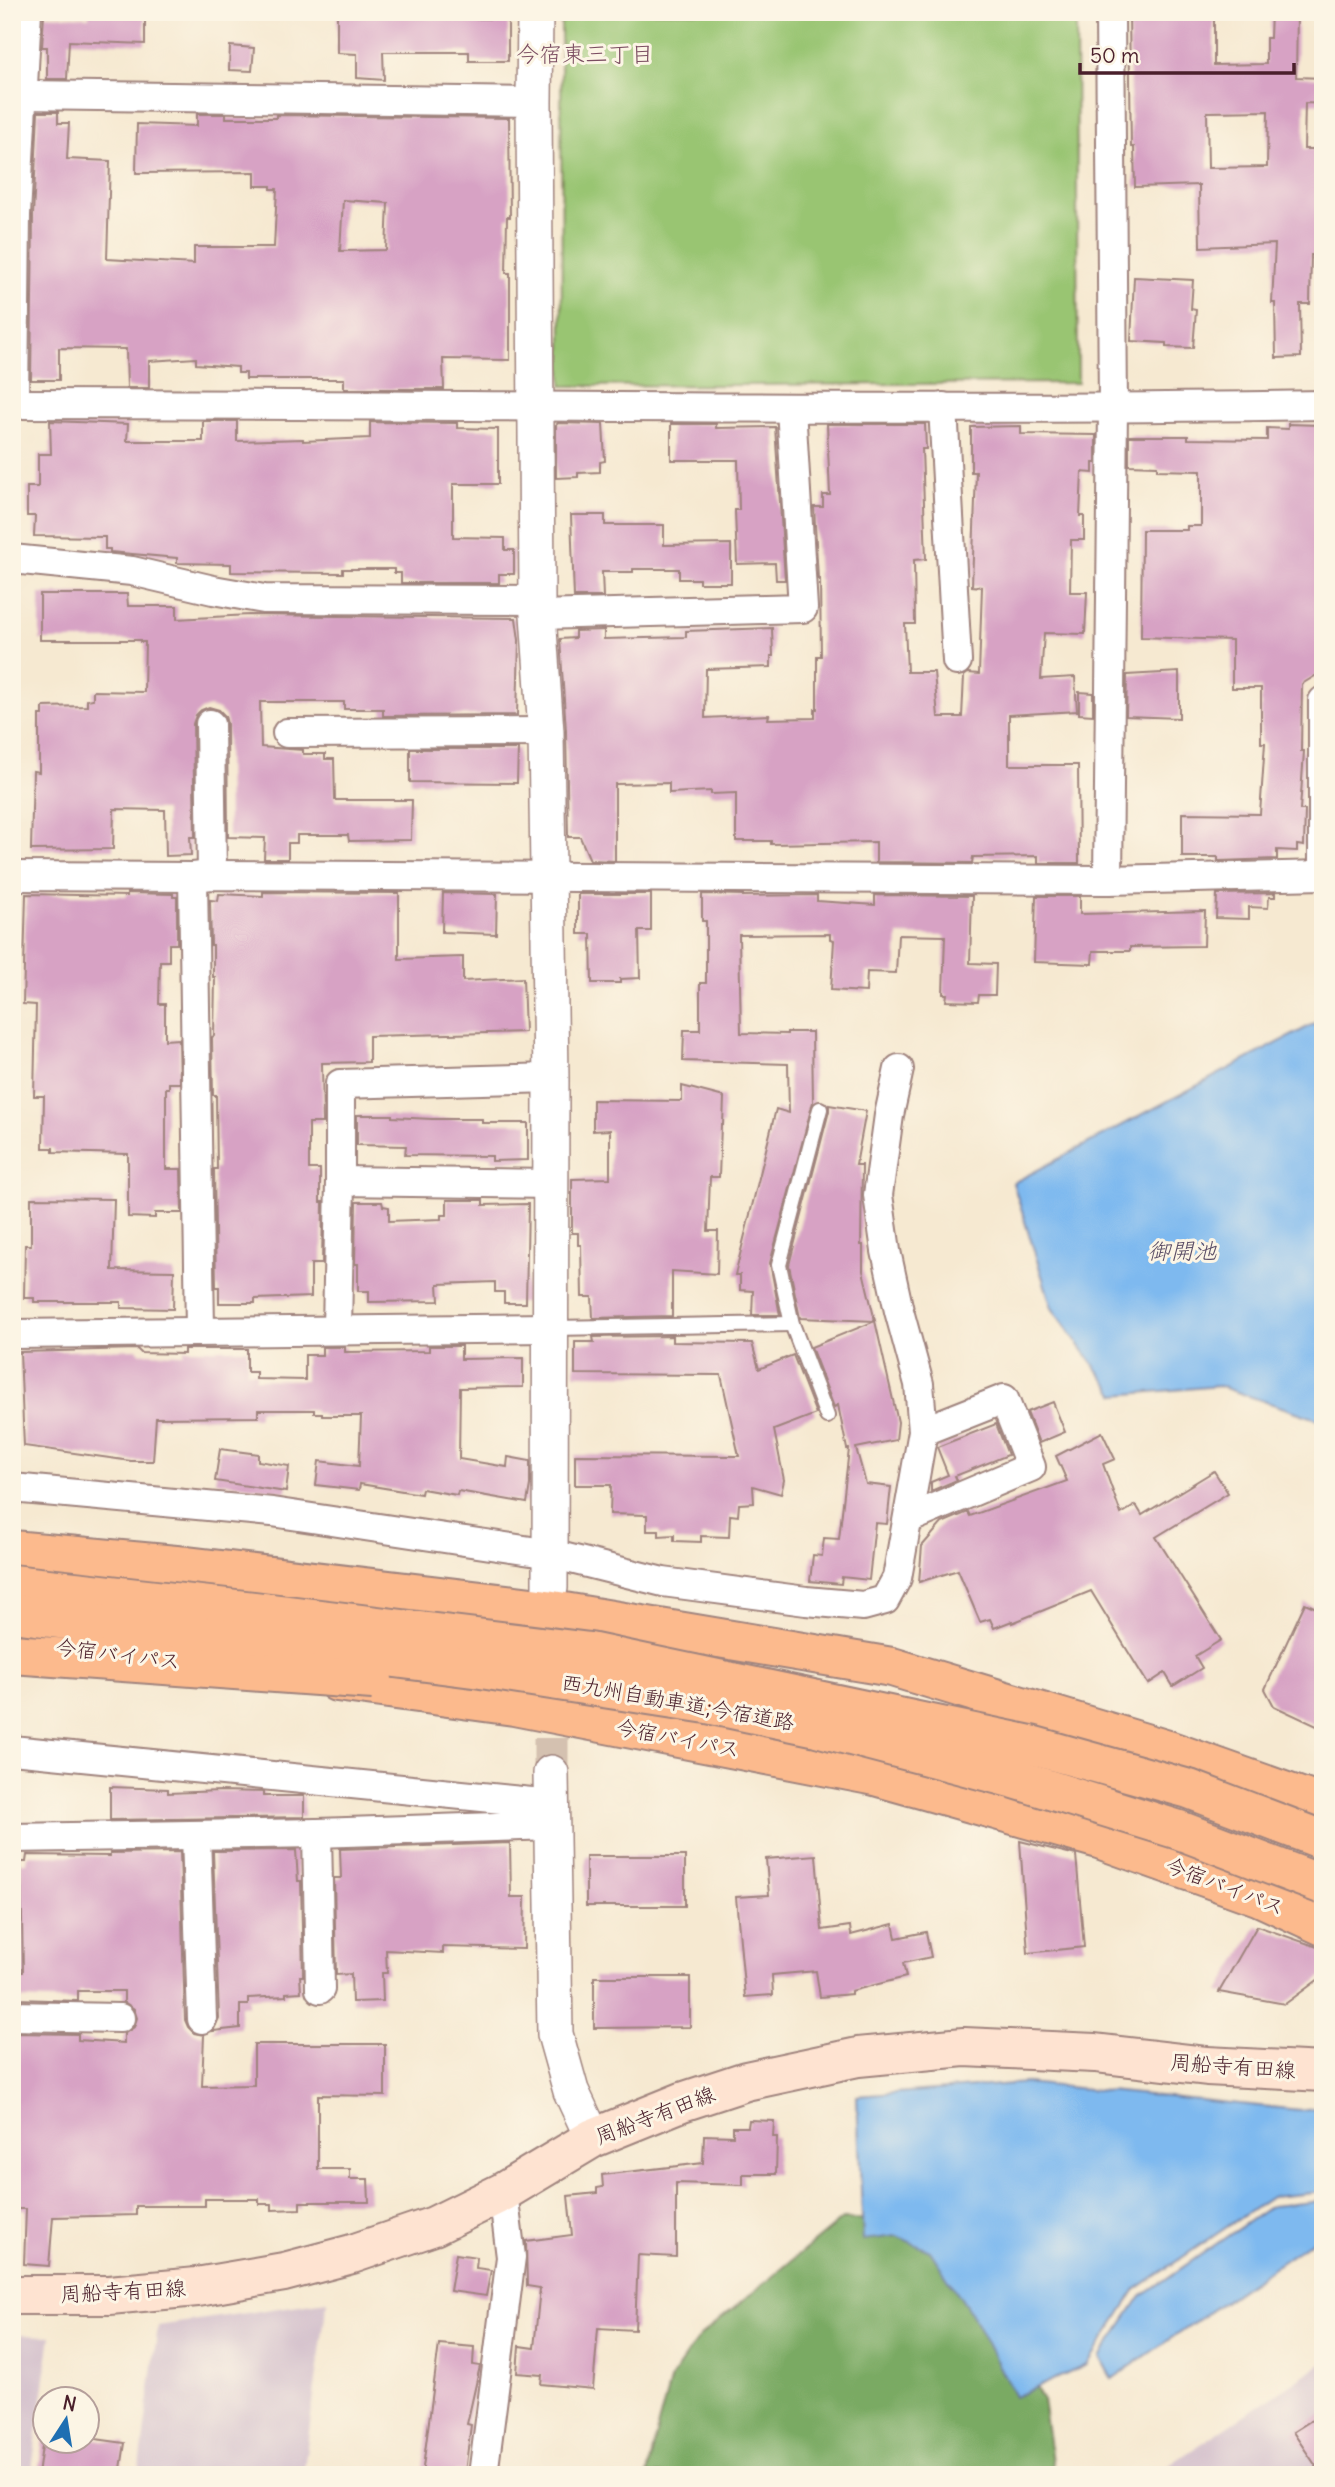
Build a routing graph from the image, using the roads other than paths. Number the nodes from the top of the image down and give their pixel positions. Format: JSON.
{"nodes":[{"id":1,"x":27,"y":12,"type":"edge"},
{"id":2,"x":535,"y":12,"type":"edge"},
{"id":3,"x":1110,"y":12,"type":"edge"},
{"id":4,"x":24,"y":95,"type":"junction"},
{"id":5,"x":534,"y":102,"type":"junction"},
{"id":6,"x":14,"y":215,"type":"edge"},
{"id":7,"x":13,"y":404,"type":"edge"},
{"id":8,"x":537,"y":405,"type":"junction"},
{"id":9,"x":1323,"y":405,"type":"edge"},
{"id":10,"x":943,"y":407,"type":"junction"},
{"id":11,"x":792,"y":408,"type":"junction"},
{"id":12,"x":1113,"y":408,"type":"junction"},
{"id":13,"x":12,"y":559,"type":"edge"},
{"id":14,"x":538,"y":607,"type":"junction"},
{"id":15,"x":957,"y":662,"type":"dead end"},
{"id":16,"x":1323,"y":701,"type":"edge"},
{"id":17,"x":210,"y":724,"type":"dead end"},
{"id":18,"x":546,"y":732,"type":"junction"},
{"id":19,"x":287,"y":733,"type":"dead end"},
{"id":20,"x":1323,"y":875,"type":"edge"},
{"id":21,"x":12,"y":876,"type":"edge"},
{"id":22,"x":203,"y":876,"type":"junction"},
{"id":23,"x":549,"y":877,"type":"junction"},
{"id":24,"x":1108,"y":880,"type":"junction"},
{"id":25,"x":899,"y":1069,"type":"dead end"},
{"id":26,"x":551,"y":1078,"type":"junction"},
{"id":27,"x":820,"y":1109,"type":"dead end"},
{"id":28,"x":340,"y":1181,"type":"junction"},
{"id":29,"x":551,"y":1184,"type":"junction"},
{"id":30,"x":792,"y":1324,"type":"junction"},
{"id":31,"x":552,"y":1328,"type":"junction"},
{"id":32,"x":337,"y":1329,"type":"junction"},
{"id":33,"x":201,"y":1331,"type":"junction"},
{"id":34,"x":12,"y":1334,"type":"edge"},
{"id":35,"x":827,"y":1416,"type":"dead end"},
{"id":36,"x":923,"y":1431,"type":"junction"},
{"id":37,"x":12,"y":1488,"type":"edge"},
{"id":38,"x":908,"y":1519,"type":"junction"},
{"id":39,"x":12,"y":1550,"type":"edge"},
{"id":40,"x":551,"y":1571,"type":"junction"},
{"id":41,"x":12,"y":1584,"type":"edge"},
{"id":42,"x":12,"y":1613,"type":"edge"},
{"id":43,"x":12,"y":1642,"type":"edge"},
{"id":44,"x":12,"y":1654,"type":"edge"},
{"id":45,"x":707,"y":1704,"type":"junction"},
{"id":46,"x":12,"y":1749,"type":"edge"},
{"id":47,"x":552,"y":1801,"type":"junction"},
{"id":48,"x":1323,"y":1805,"type":"edge"},
{"id":49,"x":317,"y":1833,"type":"junction"},
{"id":50,"x":196,"y":1835,"type":"junction"},
{"id":51,"x":12,"y":1838,"type":"edge"},
{"id":52,"x":1323,"y":1840,"type":"edge"},
{"id":53,"x":1323,"y":1885,"type":"edge"},
{"id":54,"x":1323,"y":1926,"type":"edge"},
{"id":55,"x":320,"y":1989,"type":"dead end"},
{"id":56,"x":12,"y":2016,"type":"edge"},
{"id":57,"x":120,"y":2018,"type":"dead end"},
{"id":58,"x":202,"y":2019,"type":"dead end"},
{"id":59,"x":1323,"y":2072,"type":"edge"},
{"id":60,"x":593,"y":2138,"type":"junction"},
{"id":61,"x":502,"y":2192,"type":"junction"},
{"id":62,"x":12,"y":2295,"type":"edge"},
{"id":63,"x":483,"y":2475,"type":"edge"}],
"edges":[{"from":1,"to":4,"type":"street"},
{"from":2,"to":5,"type":"street"},
{"from":3,"to":12,"type":"street"},
{"from":4,"to":5,"type":"street"},
{"from":4,"to":6,"type":"street"},
{"from":5,"to":8,"type":"street"},
{"from":6,"to":7,"type":"street"},
{"from":7,"to":8,"type":"street"},
{"from":8,"to":11,"type":"street"},
{"from":8,"to":14,"type":"street"},
{"from":9,"to":12,"type":"street"},
{"from":10,"to":11,"type":"street"},
{"from":10,"to":12,"type":"street"},
{"from":10,"to":15,"type":"street"},
{"from":11,"to":14,"type":"street"},
{"from":12,"to":24,"type":"street"},
{"from":13,"to":14,"type":"street"},
{"from":14,"to":18,"type":"street"},
{"from":16,"to":20,"type":"street"},
{"from":17,"to":22,"type":"street"},
{"from":18,"to":19,"type":"street"},
{"from":18,"to":23,"type":"street"},
{"from":20,"to":24,"type":"street"},
{"from":21,"to":22,"type":"street"},
{"from":22,"to":23,"type":"street"},
{"from":22,"to":33,"type":"street"},
{"from":23,"to":24,"type":"street"},
{"from":23,"to":26,"type":"street"},
{"from":25,"to":36,"type":"street"},
{"from":26,"to":28,"type":"street"},
{"from":26,"to":29,"type":"street"},
{"from":27,"to":30,"type":"lane"},
{"from":28,"to":29,"type":"street"},
{"from":28,"to":32,"type":"street"},
{"from":29,"to":31,"type":"street"},
{"from":30,"to":31,"type":"lane"},
{"from":30,"to":35,"type":"lane"},
{"from":31,"to":32,"type":"street"},
{"from":31,"to":40,"type":"street"},
{"from":32,"to":33,"type":"street"},
{"from":33,"to":34,"type":"street"},
{"from":36,"to":38,"type":"street"},
{"from":36,"to":38,"type":"street"},
{"from":37,"to":40,"type":"street"},
{"from":38,"to":40,"type":"street"},
{"from":39,"to":48,"type":"highway"},
{"from":41,"to":52,"type":"highway","name":"西九州自動車道;今宿道路","bridge":true},
{"from":42,"to":45,"type":"highway","name":"西九州自動車道;今宿道路","bridge":true},
{"from":43,"to":54,"type":"highway","name":"今宿バイパス"},
{"from":44,"to":45,"type":"highway","bridge":true},
{"from":45,"to":53,"type":"highway","name":"西九州自動車道;今宿道路","bridge":true},
{"from":46,"to":47,"type":"street"},
{"from":47,"to":49,"type":"street"},
{"from":47,"to":60,"type":"street"},
{"from":49,"to":50,"type":"street"},
{"from":49,"to":55,"type":"street"},
{"from":50,"to":51,"type":"street"},
{"from":50,"to":58,"type":"street"},
{"from":56,"to":57,"type":"street"},
{"from":59,"to":60,"type":"main road","name":"周船寺有田線"},
{"from":60,"to":61,"type":"main road","name":"周船寺有田線"},
{"from":61,"to":62,"type":"main road","name":"周船寺有田線"},
{"from":61,"to":63,"type":"street"}]}
